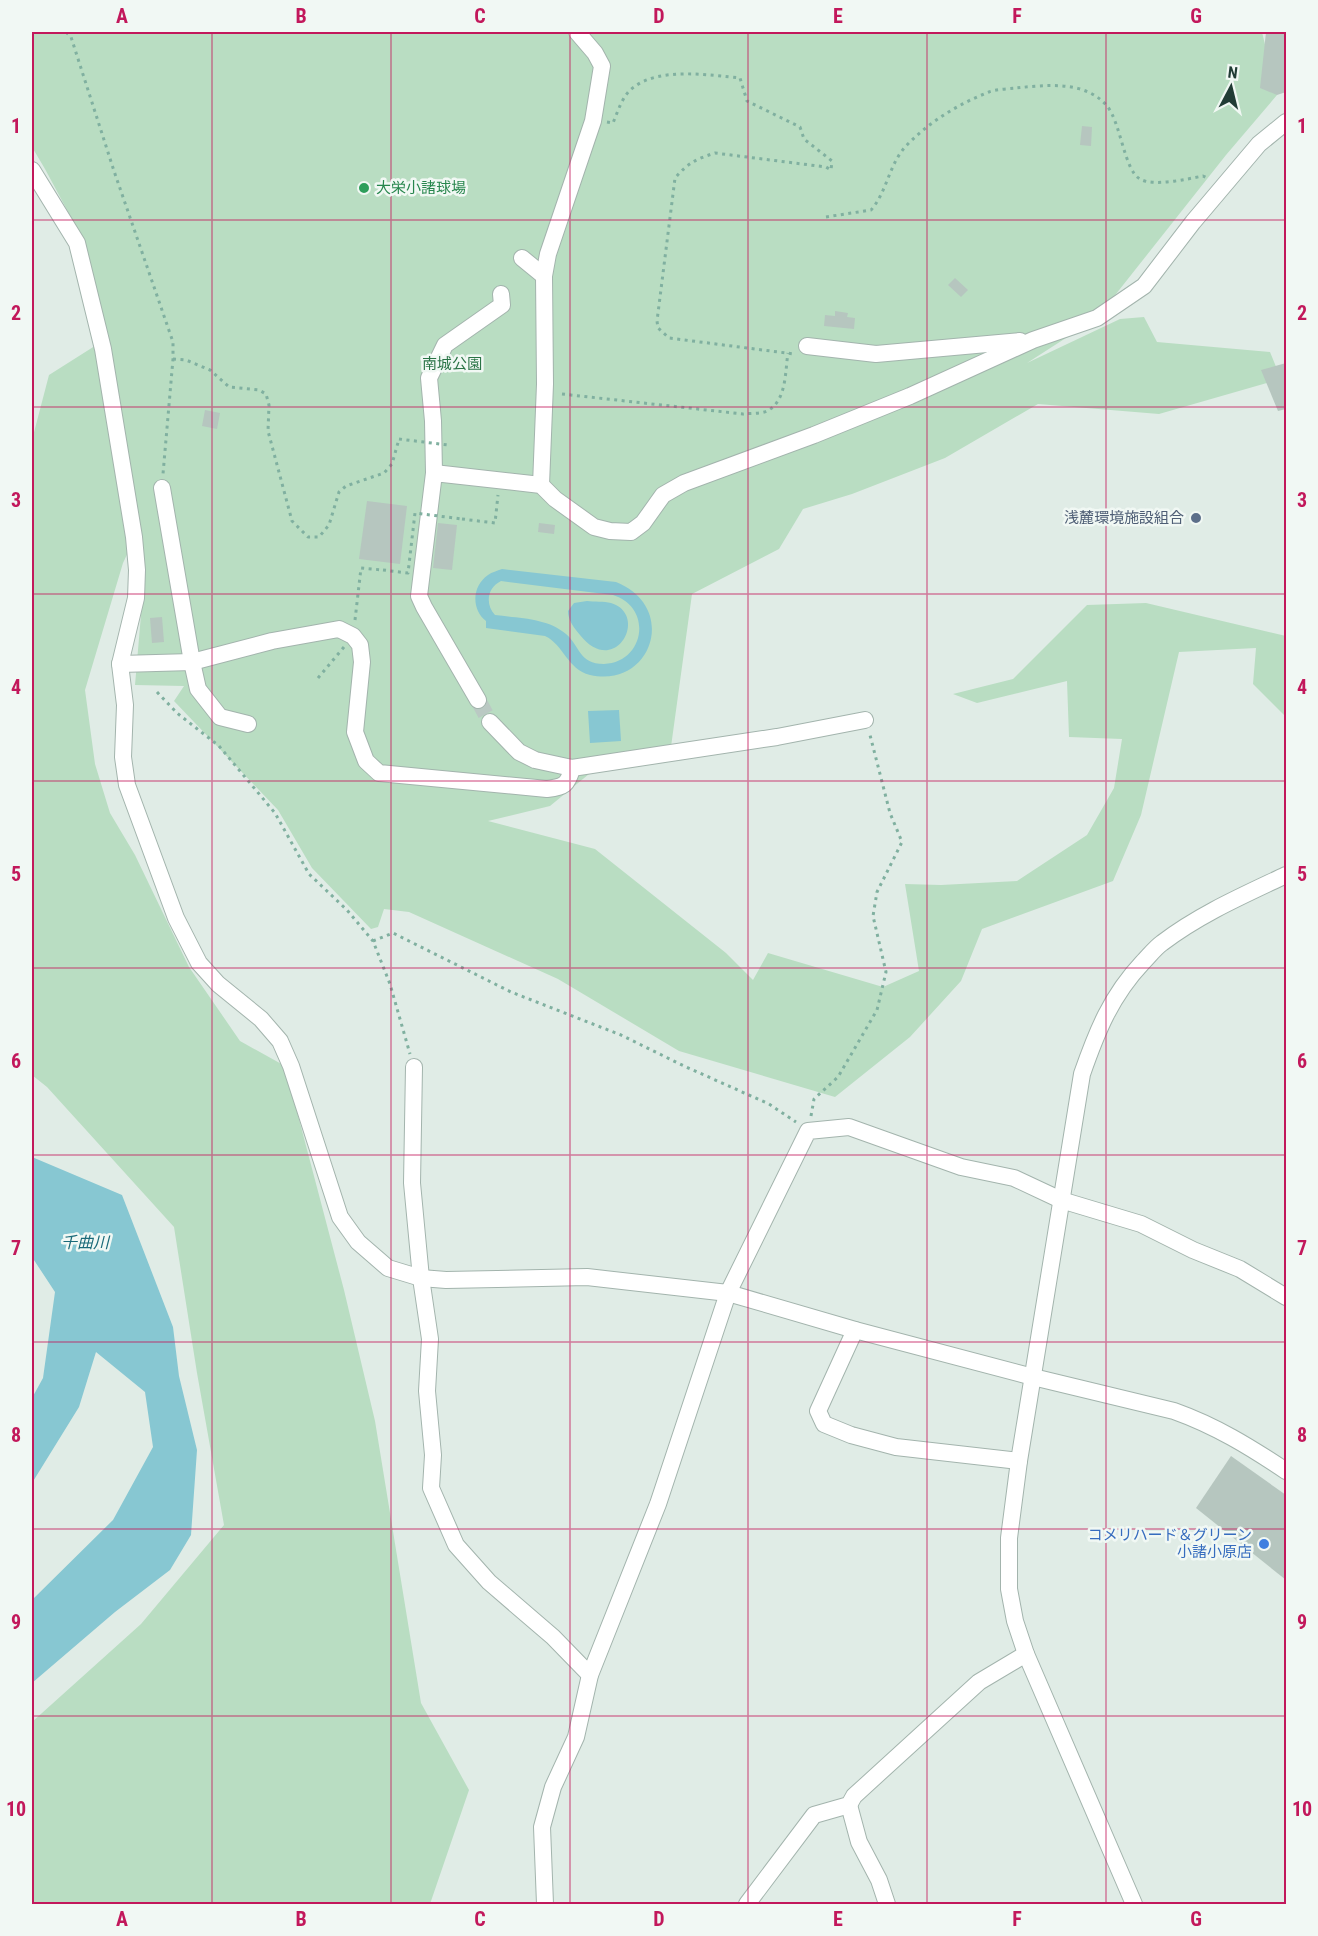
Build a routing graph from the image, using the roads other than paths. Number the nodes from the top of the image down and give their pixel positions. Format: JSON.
{"nodes":[{"id":1,"x":577,"y":32,"type":"edge"},
{"id":2,"x":1287,"y":122,"type":"edge"},
{"id":3,"x":32,"y":170,"type":"edge"},
{"id":4,"x":522,"y":258,"type":"dead end"},
{"id":5,"x":544,"y":276,"type":"junction"},
{"id":6,"x":501,"y":294,"type":"dead end"},
{"id":7,"x":1033,"y":340,"type":"junction"},
{"id":8,"x":802,"y":350,"type":"road end"},
{"id":9,"x":434,"y":473,"type":"junction"},
{"id":10,"x":541,"y":485,"type":"junction"},
{"id":11,"x":162,"y":488,"type":"road end"},
{"id":12,"x":192,"y":662,"type":"junction"},
{"id":13,"x":120,"y":664,"type":"junction"},
{"id":14,"x":478,"y":700,"type":"tunnel mouth"},
{"id":15,"x":865,"y":720,"type":"road end"},
{"id":16,"x":490,"y":722,"type":"tunnel mouth"},
{"id":17,"x":248,"y":724,"type":"dead end"},
{"id":18,"x":572,"y":768,"type":"junction"},
{"id":19,"x":1287,"y":874,"type":"edge"},
{"id":20,"x":414,"y":1067,"type":"road end"},
{"id":21,"x":1061,"y":1200,"type":"junction"},
{"id":22,"x":421,"y":1278,"type":"junction"},
{"id":23,"x":728,"y":1293,"type":"junction"},
{"id":24,"x":1287,"y":1297,"type":"edge"},
{"id":25,"x":855,"y":1330,"type":"junction"},
{"id":26,"x":1034,"y":1377,"type":"junction"},
{"id":27,"x":1019,"y":1461,"type":"junction"},
{"id":28,"x":1286,"y":1467,"type":"edge"},
{"id":29,"x":1026,"y":1654,"type":"junction"},
{"id":30,"x":590,"y":1675,"type":"junction"},
{"id":31,"x":849,"y":1805,"type":"junction"},
{"id":32,"x":544,"y":1905,"type":"edge"},
{"id":33,"x":747,"y":1905,"type":"edge"},
{"id":34,"x":886,"y":1905,"type":"edge"},
{"id":35,"x":1134,"y":1905,"type":"edge"}],
"edges":[{"from":1,"to":5,"type":"street"},
{"from":2,"to":7,"type":"street"},
{"from":3,"to":13,"type":"street"},
{"from":4,"to":5,"type":"street"},
{"from":5,"to":10,"type":"street"},
{"from":6,"to":9,"type":"street"},
{"from":7,"to":8,"type":"street"},
{"from":7,"to":10,"type":"street"},
{"from":9,"to":10,"type":"street"},
{"from":9,"to":14,"type":"street"},
{"from":11,"to":12,"type":"street"},
{"from":12,"to":13,"type":"street"},
{"from":12,"to":17,"type":"street"},
{"from":12,"to":18,"type":"street"},
{"from":13,"to":22,"type":"street"},
{"from":15,"to":18,"type":"street"},
{"from":16,"to":18,"type":"street"},
{"from":19,"to":21,"type":"street"},
{"from":20,"to":22,"type":"street"},
{"from":21,"to":23,"type":"street"},
{"from":21,"to":24,"type":"street"},
{"from":21,"to":26,"type":"street"},
{"from":22,"to":23,"type":"street"},
{"from":22,"to":30,"type":"street"},
{"from":23,"to":25,"type":"street"},
{"from":23,"to":30,"type":"street"},
{"from":25,"to":26,"type":"street"},
{"from":25,"to":27,"type":"street"},
{"from":26,"to":27,"type":"street"},
{"from":26,"to":28,"type":"street"},
{"from":27,"to":29,"type":"street"},
{"from":29,"to":31,"type":"street"},
{"from":29,"to":35,"type":"street"},
{"from":30,"to":32,"type":"street"},
{"from":31,"to":33,"type":"street"},
{"from":31,"to":34,"type":"street"}]}
